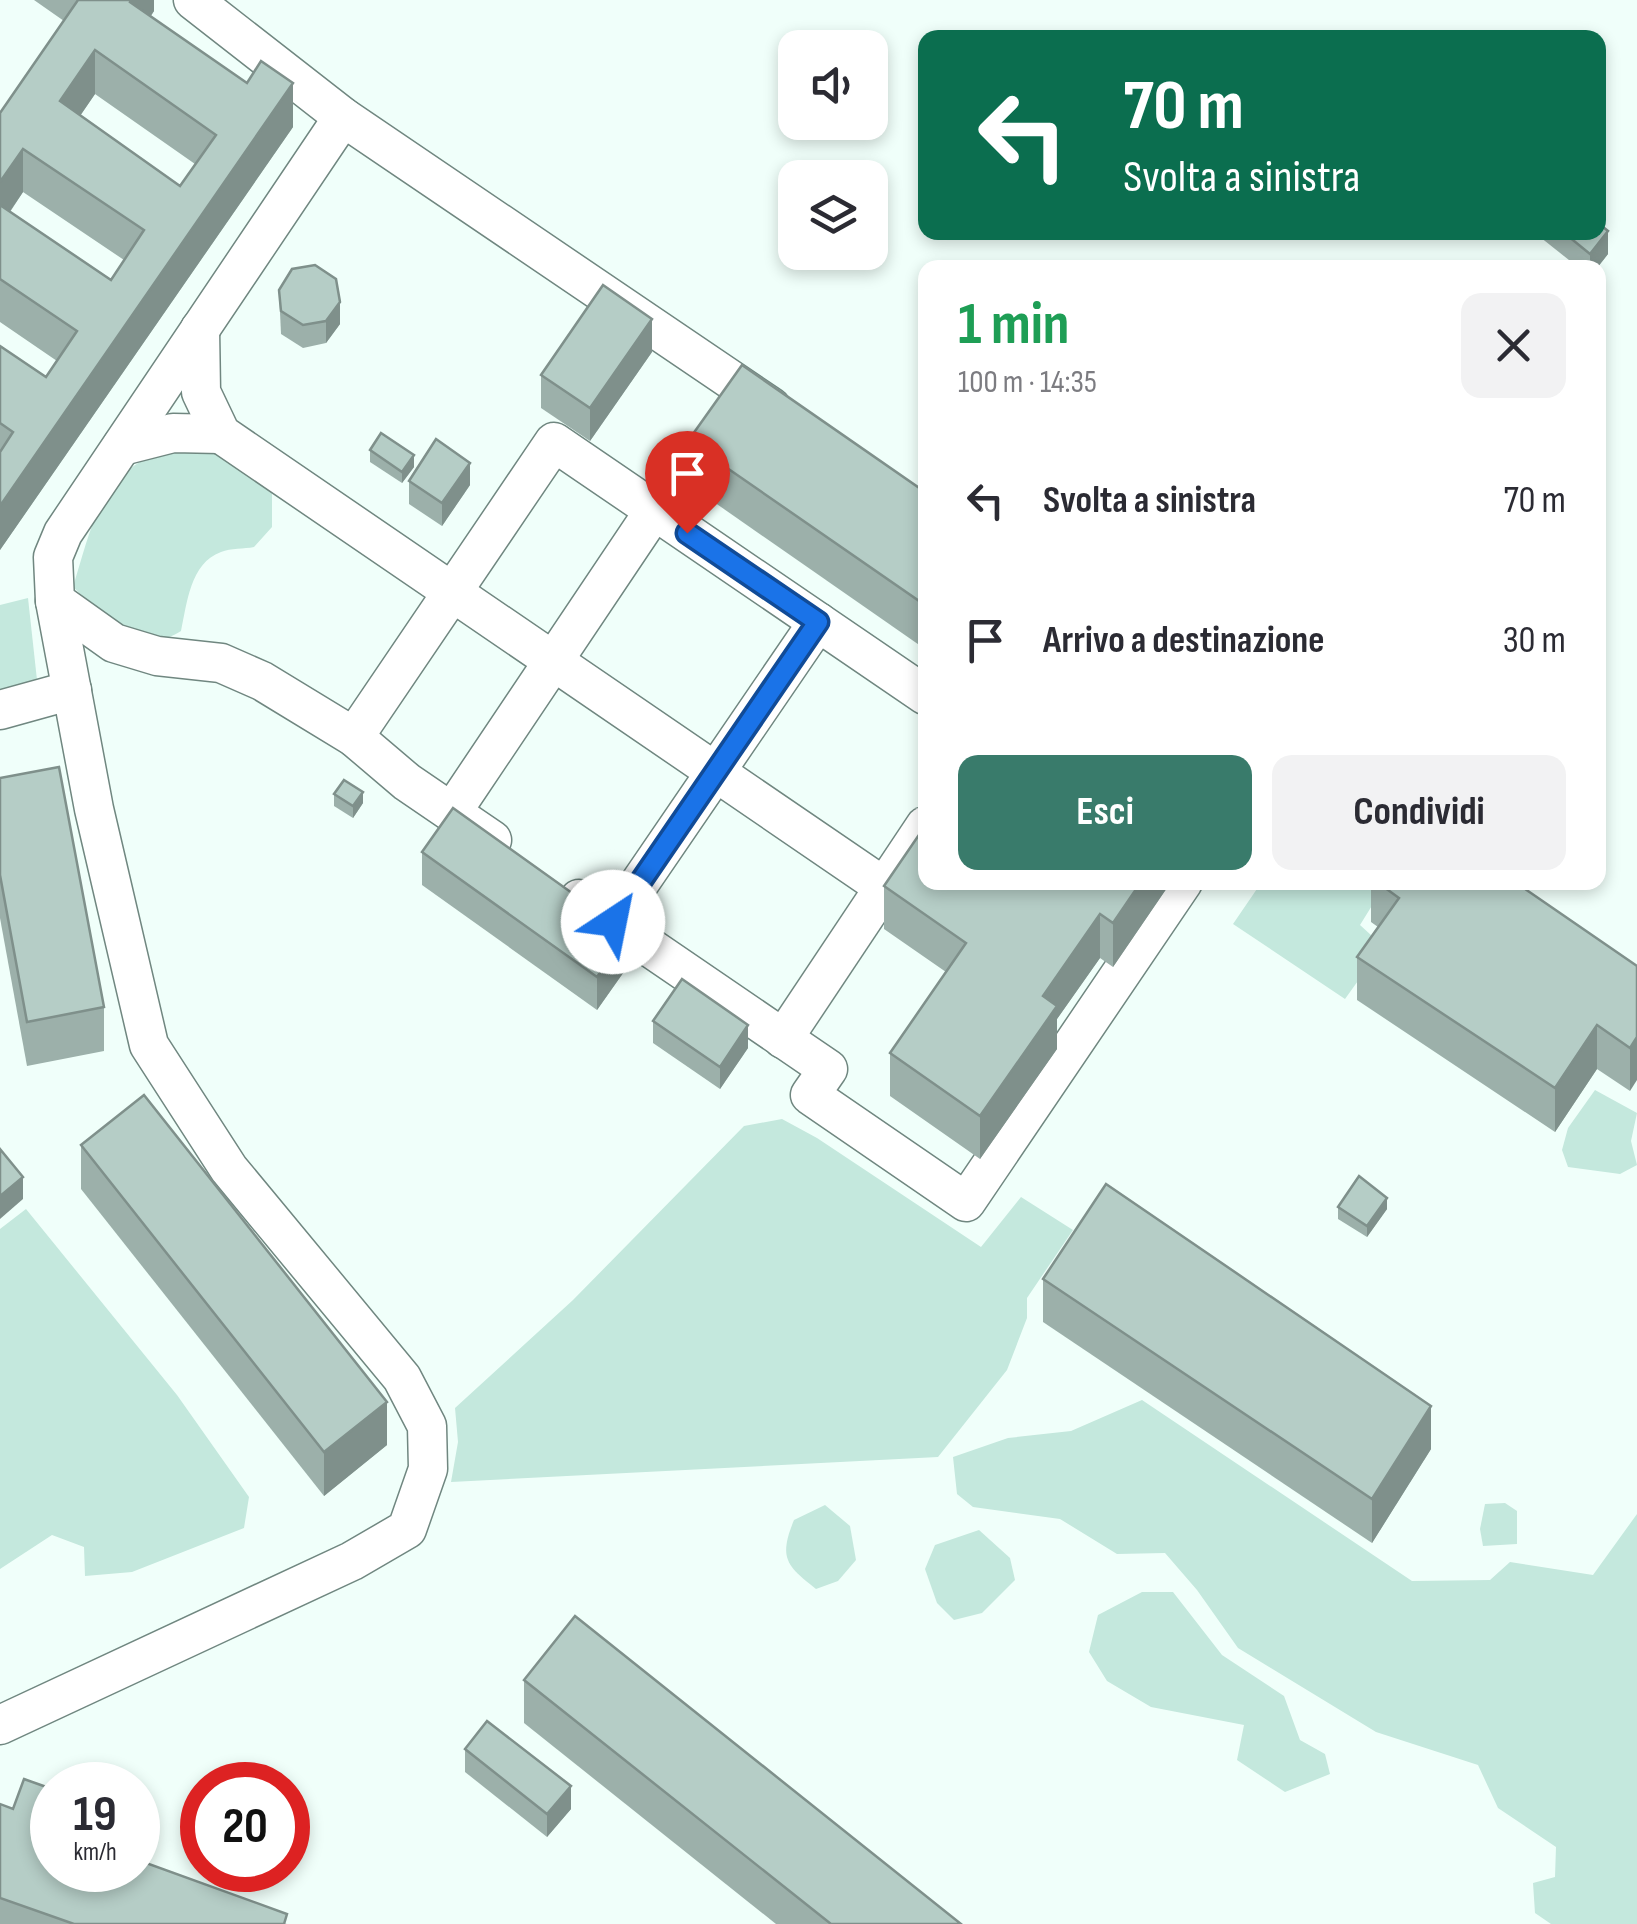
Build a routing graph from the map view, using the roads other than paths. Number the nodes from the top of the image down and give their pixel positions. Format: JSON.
{"nodes":[{"id":1,"x":193,"y":0,"type":"edge"},
{"id":2,"x":343,"y":117,"type":"junction"},
{"id":3,"x":200,"y":329,"type":"junction"},
{"id":4,"x":796,"y":423,"type":"edge"},
{"id":5,"x":221,"y":434,"type":"junction"},
{"id":6,"x":122,"y":446,"type":"junction"},
{"id":7,"x":654,"y":510,"type":"junction"},
{"id":8,"x":452,"y":593,"type":"junction"},
{"id":9,"x":56,"y":601,"type":"junction"},
{"id":10,"x":818,"y":622,"type":"junction"},
{"id":11,"x":553,"y":662,"type":"junction"},
{"id":12,"x":72,"y":690,"type":"junction"},
{"id":13,"x":918,"y":690,"type":"edge"},
{"id":14,"x":0,"y":710,"type":"edge"},
{"id":15,"x":354,"y":737,"type":"junction"},
{"id":16,"x":716,"y":772,"type":"junction"},
{"id":17,"x":452,"y":812,"type":"junction"},
{"id":18,"x":918,"y":836,"type":"edge"},
{"id":19,"x":516,"y":856,"type":"edge"},
{"id":20,"x":548,"y":878,"type":"edge"},
{"id":21,"x":884,"y":887,"type":"junction"},
{"id":22,"x":1178,"y":890,"type":"edge"},
{"id":23,"x":613,"y":922,"type":"junction"},
{"id":24,"x":784,"y":1039,"type":"junction"},
{"id":25,"x":0,"y":1725,"type":"edge"}],
"edges":[{"from":1,"to":2,"type":"street"},
{"from":2,"to":3,"type":"street"},
{"from":2,"to":4,"type":"street"},
{"from":3,"to":5,"type":"street"},
{"from":3,"to":6,"type":"street"},
{"from":5,"to":6,"type":"street"},
{"from":5,"to":8,"type":"street"},
{"from":6,"to":9,"type":"street"},
{"from":7,"to":8,"type":"street"},
{"from":7,"to":10,"type":"street"},
{"from":7,"to":11,"type":"street"},
{"from":8,"to":11,"type":"street"},
{"from":8,"to":15,"type":"street"},
{"from":9,"to":12,"type":"street"},
{"from":9,"to":15,"type":"street"},
{"from":10,"to":13,"type":"street"},
{"from":10,"to":16,"type":"street"},
{"from":11,"to":16,"type":"street"},
{"from":11,"to":17,"type":"street"},
{"from":12,"to":14,"type":"street"},
{"from":12,"to":25,"type":"street"},
{"from":15,"to":17,"type":"street"},
{"from":16,"to":21,"type":"street"},
{"from":16,"to":23,"type":"street"},
{"from":17,"to":19,"type":"street"},
{"from":18,"to":21,"type":"street"},
{"from":20,"to":23,"type":"street"},
{"from":21,"to":24,"type":"street"},
{"from":22,"to":24,"type":"street"},
{"from":23,"to":24,"type":"street"}]}
